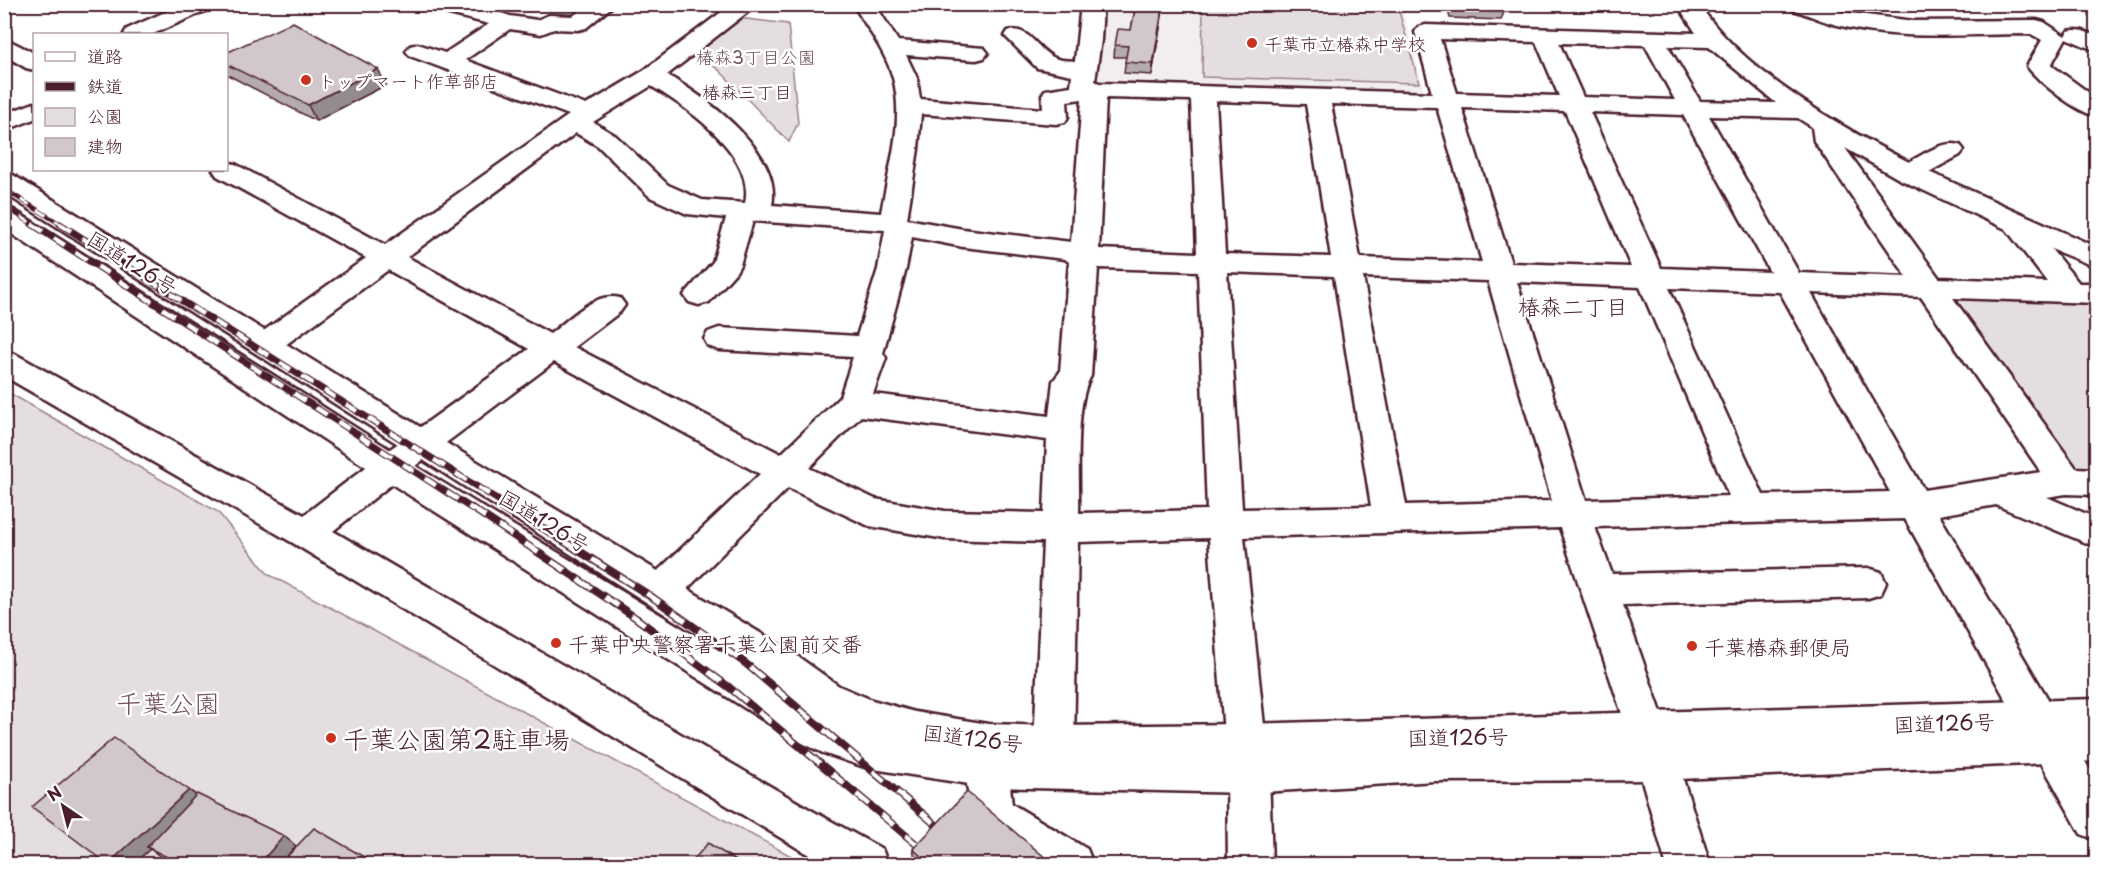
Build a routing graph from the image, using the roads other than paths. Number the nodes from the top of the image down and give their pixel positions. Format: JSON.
{"nodes":[{"id":1,"x":202,"y":4,"type":"edge"},
{"id":2,"x":438,"y":4,"type":"edge"},
{"id":3,"x":604,"y":4,"type":"edge"},
{"id":4,"x":864,"y":4,"type":"edge"},
{"id":5,"x":1092,"y":4,"type":"edge"},
{"id":6,"x":1688,"y":4,"type":"edge"},
{"id":7,"x":1799,"y":4,"type":"edge"},
{"id":8,"x":741,"y":6,"type":"edge"},
{"id":9,"x":506,"y":22,"type":"junction"},
{"id":10,"x":137,"y":33,"type":"edge"},
{"id":11,"x":1544,"y":35,"type":"junction"},
{"id":12,"x":1016,"y":36,"type":"dead end"},
{"id":13,"x":1652,"y":37,"type":"junction"},
{"id":14,"x":1712,"y":40,"type":"junction"},
{"id":15,"x":4,"y":45,"type":"edge"},
{"id":16,"x":890,"y":47,"type":"junction"},
{"id":17,"x":418,"y":51,"type":"dead end"},
{"id":18,"x":976,"y":53,"type":"dead end"},
{"id":19,"x":33,"y":62,"type":"edge"},
{"id":20,"x":447,"y":62,"type":"junction"},
{"id":21,"x":651,"y":76,"type":"junction"},
{"id":22,"x":1090,"y":79,"type":"junction"},
{"id":23,"x":1203,"y":93,"type":"junction"},
{"id":24,"x":1317,"y":97,"type":"junction"},
{"id":25,"x":1448,"y":100,"type":"junction"},
{"id":26,"x":1575,"y":104,"type":"junction"},
{"id":27,"x":909,"y":106,"type":"junction"},
{"id":28,"x":1692,"y":107,"type":"junction"},
{"id":29,"x":2097,"y":109,"type":"edge"},
{"id":30,"x":33,"y":110,"type":"edge"},
{"id":31,"x":582,"y":118,"type":"junction"},
{"id":32,"x":1814,"y":118,"type":"junction"},
{"id":33,"x":4,"y":124,"type":"edge"},
{"id":34,"x":1951,"y":150,"type":"dead end"},
{"id":35,"x":228,"y":171,"type":"edge"},
{"id":36,"x":1908,"y":173,"type":"junction"},
{"id":37,"x":4,"y":181,"type":"edge"},
{"id":38,"x":749,"y":213,"type":"junction"},
{"id":39,"x":4,"y":216,"type":"edge"},
{"id":40,"x":2015,"y":222,"type":"junction"},
{"id":41,"x":896,"y":224,"type":"junction"},
{"id":42,"x":387,"y":257,"type":"junction"},
{"id":43,"x":1084,"y":258,"type":"junction"},
{"id":44,"x":2097,"y":258,"type":"edge"},
{"id":45,"x":1211,"y":262,"type":"junction"},
{"id":46,"x":1347,"y":267,"type":"junction"},
{"id":47,"x":1497,"y":272,"type":"junction"},
{"id":48,"x":1649,"y":277,"type":"junction"},
{"id":49,"x":1791,"y":283,"type":"junction"},
{"id":50,"x":1932,"y":289,"type":"junction"},
{"id":51,"x":2084,"y":293,"type":"edge"},
{"id":52,"x":699,"y":295,"type":"dead end"},
{"id":53,"x":610,"y":305,"type":"dead end"},
{"id":54,"x":719,"y":339,"type":"dead end"},
{"id":55,"x":266,"y":344,"type":"junction"},
{"id":56,"x":869,"y":347,"type":"junction"},
{"id":57,"x":552,"y":348,"type":"junction"},
{"id":58,"x":4,"y":362,"type":"edge"},
{"id":59,"x":854,"y":402,"type":"junction"},
{"id":60,"x":1064,"y":430,"type":"junction"},
{"id":61,"x":421,"y":444,"type":"junction"},
{"id":62,"x":391,"y":466,"type":"junction"},
{"id":63,"x":784,"y":471,"type":"junction"},
{"id":64,"x":2081,"y":482,"type":"edge"},
{"id":65,"x":1999,"y":492,"type":"junction"},
{"id":66,"x":1915,"y":505,"type":"junction"},
{"id":67,"x":1751,"y":508,"type":"junction"},
{"id":68,"x":1573,"y":514,"type":"junction"},
{"id":69,"x":1390,"y":518,"type":"junction"},
{"id":70,"x":1225,"y":523,"type":"junction"},
{"id":71,"x":1059,"y":528,"type":"junction"},
{"id":72,"x":2097,"y":532,"type":"edge"},
{"id":73,"x":306,"y":533,"type":"junction"},
{"id":74,"x":1868,"y":583,"type":"dead end"},
{"id":75,"x":1599,"y":590,"type":"junction"},
{"id":76,"x":661,"y":591,"type":"junction"},
{"id":77,"x":2097,"y":717,"type":"edge"},
{"id":78,"x":2046,"y":731,"type":"junction"},
{"id":79,"x":2097,"y":742,"type":"edge"},
{"id":80,"x":1054,"y":745,"type":"junction"},
{"id":81,"x":1652,"y":746,"type":"junction"},
{"id":82,"x":988,"y":755,"type":"junction"},
{"id":83,"x":1246,"y":758,"type":"junction"},
{"id":84,"x":2097,"y":819,"type":"edge"},
{"id":85,"x":866,"y":864,"type":"edge"},
{"id":86,"x":1071,"y":864,"type":"edge"},
{"id":87,"x":1250,"y":864,"type":"edge"},
{"id":88,"x":1688,"y":864,"type":"edge"}],
"edges":[{"from":1,"to":10,"type":"main road"},
{"from":2,"to":9,"type":"main road"},
{"from":3,"to":9,"type":"main road"},
{"from":4,"to":16,"type":"main road"},
{"from":5,"to":22,"type":"main road"},
{"from":6,"to":14,"type":"main road"},
{"from":7,"to":29,"type":"main road"},
{"from":8,"to":21,"type":"main road"},
{"from":9,"to":20,"type":"main road"},
{"from":11,"to":13,"type":"main road"},
{"from":11,"to":25,"type":"main road"},
{"from":11,"to":26,"type":"main road"},
{"from":12,"to":22,"type":"main road"},
{"from":13,"to":14,"type":"main road"},
{"from":13,"to":28,"type":"main road"},
{"from":14,"to":32,"type":"main road"},
{"from":15,"to":19,"type":"main road"},
{"from":16,"to":18,"type":"main road"},
{"from":16,"to":27,"type":"main road"},
{"from":17,"to":20,"type":"main road"},
{"from":20,"to":31,"type":"main road"},
{"from":21,"to":31,"type":"main road"},
{"from":21,"to":38,"type":"main road"},
{"from":22,"to":23,"type":"main road"},
{"from":22,"to":27,"type":"main road"},
{"from":22,"to":43,"type":"main road"},
{"from":23,"to":24,"type":"main road"},
{"from":23,"to":45,"type":"main road"},
{"from":24,"to":25,"type":"main road"},
{"from":24,"to":46,"type":"main road"},
{"from":25,"to":26,"type":"main road"},
{"from":25,"to":47,"type":"main road"},
{"from":26,"to":28,"type":"main road"},
{"from":26,"to":48,"type":"main road"},
{"from":27,"to":41,"type":"main road"},
{"from":28,"to":32,"type":"main road"},
{"from":28,"to":49,"type":"main road"},
{"from":30,"to":33,"type":"main road"},
{"from":31,"to":38,"type":"main road"},
{"from":31,"to":42,"type":"main road"},
{"from":32,"to":36,"type":"main road"},
{"from":32,"to":50,"type":"main road"},
{"from":34,"to":36,"type":"main road"},
{"from":35,"to":42,"type":"main road"},
{"from":36,"to":40,"type":"main road"},
{"from":37,"to":55,"type":"main road","name":"国道126号"},
{"from":38,"to":41,"type":"main road"},
{"from":38,"to":52,"type":"main road"},
{"from":39,"to":62,"type":"main road","name":"国道126号"},
{"from":40,"to":44,"type":"main road"},
{"from":40,"to":51,"type":"main road"},
{"from":41,"to":43,"type":"main road"},
{"from":41,"to":56,"type":"main road"},
{"from":42,"to":55,"type":"main road"},
{"from":42,"to":57,"type":"main road"},
{"from":43,"to":45,"type":"main road"},
{"from":43,"to":60,"type":"main road"},
{"from":45,"to":46,"type":"main road"},
{"from":45,"to":70,"type":"main road"},
{"from":46,"to":47,"type":"main road"},
{"from":46,"to":69,"type":"main road"},
{"from":47,"to":48,"type":"main road"},
{"from":47,"to":68,"type":"main road"},
{"from":48,"to":49,"type":"main road"},
{"from":48,"to":67,"type":"main road"},
{"from":49,"to":50,"type":"main road"},
{"from":49,"to":66,"type":"main road"},
{"from":50,"to":51,"type":"main road"},
{"from":50,"to":64,"type":"main road"},
{"from":53,"to":57,"type":"main road"},
{"from":54,"to":56,"type":"main road"},
{"from":55,"to":61,"type":"main road","name":"国道126号"},
{"from":56,"to":59,"type":"main road"},
{"from":57,"to":61,"type":"main road"},
{"from":57,"to":63,"type":"main road"},
{"from":58,"to":73,"type":"main road"},
{"from":59,"to":60,"type":"main road"},
{"from":59,"to":63,"type":"main road"},
{"from":60,"to":71,"type":"main road"},
{"from":61,"to":62,"type":"main road"},
{"from":61,"to":76,"type":"main road","name":"国道126号"},
{"from":62,"to":73,"type":"main road"},
{"from":62,"to":82,"type":"main road","name":"国道126号"},
{"from":63,"to":71,"type":"main road"},
{"from":63,"to":76,"type":"main road"},
{"from":64,"to":65,"type":"main road"},
{"from":65,"to":66,"type":"main road"},
{"from":65,"to":72,"type":"main road"},
{"from":66,"to":67,"type":"main road"},
{"from":66,"to":78,"type":"main road"},
{"from":67,"to":68,"type":"main road"},
{"from":68,"to":69,"type":"main road"},
{"from":68,"to":75,"type":"main road"},
{"from":69,"to":70,"type":"main road"},
{"from":70,"to":71,"type":"main road"},
{"from":70,"to":83,"type":"main road"},
{"from":71,"to":80,"type":"main road"},
{"from":73,"to":85,"type":"main road"},
{"from":74,"to":75,"type":"main road"},
{"from":75,"to":81,"type":"main road"},
{"from":76,"to":82,"type":"main road","name":"国道126号"},
{"from":77,"to":78,"type":"main road","name":"国道126号"},
{"from":78,"to":79,"type":"main road","name":"国道126号"},
{"from":78,"to":81,"type":"main road","name":"国道126号"},
{"from":78,"to":84,"type":"main road"},
{"from":80,"to":82,"type":"main road","name":"国道126号"},
{"from":80,"to":83,"type":"main road","name":"国道126号"},
{"from":81,"to":83,"type":"main road","name":"国道126号"},
{"from":81,"to":88,"type":"main road"},
{"from":82,"to":83,"type":"main road","name":"国道126号"},
{"from":82,"to":86,"type":"main road"},
{"from":83,"to":87,"type":"main road"}]}
